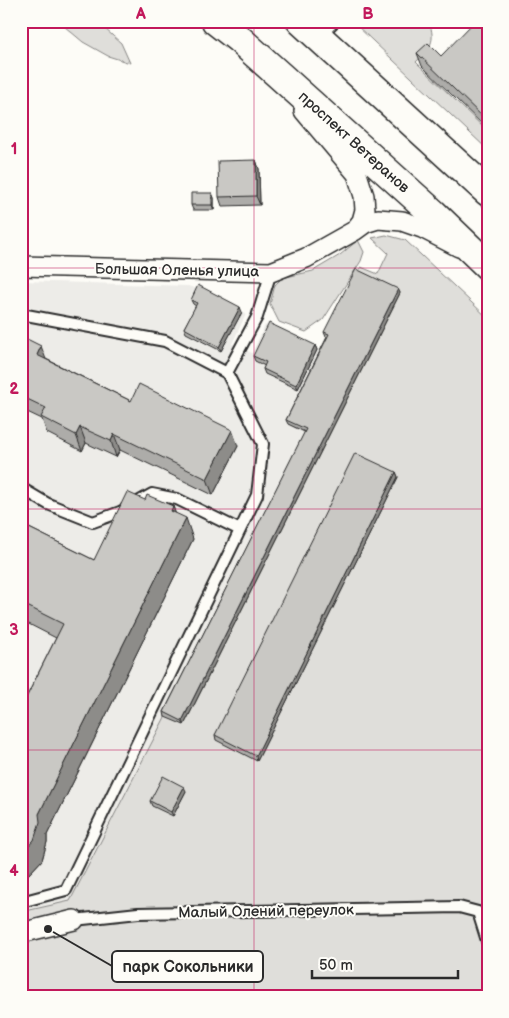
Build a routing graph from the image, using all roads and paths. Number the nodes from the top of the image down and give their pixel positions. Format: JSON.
{"nodes":[{"id":1,"x":216,"y":21,"type":"edge"},
{"id":2,"x":318,"y":26,"type":"edge"},
{"id":3,"x":248,"y":37,"type":"edge"},
{"id":4,"x":488,"y":192,"type":"edge"},
{"id":5,"x":354,"y":231,"type":"junction"},
{"id":6,"x":483,"y":261,"type":"edge"},
{"id":7,"x":21,"y":266,"type":"edge"},
{"id":8,"x":271,"y":272,"type":"junction"},
{"id":9,"x":21,"y":314,"type":"edge"},
{"id":10,"x":227,"y":373,"type":"junction"},
{"id":11,"x":21,"y":488,"type":"edge"},
{"id":12,"x":240,"y":530,"type":"junction"},
{"id":13,"x":21,"y":902,"type":"edge"},
{"id":14,"x":74,"y":920,"type":"joint"},
{"id":15,"x":21,"y":933,"type":"edge"},
{"id":16,"x":488,"y":944,"type":"edge"}],
"edges":[{"from":1,"to":3,"type":"main road","name":"проспект Ветеранов"},
{"from":2,"to":4,"type":"main road"},
{"from":3,"to":5,"type":"street"},
{"from":3,"to":6,"type":"main road","name":"проспект Ветеранов"},
{"from":5,"to":6,"type":"street","name":"Большая Оленья улица"},
{"from":5,"to":8,"type":"street","name":"Большая Оленья улица"},
{"from":7,"to":8,"type":"street","name":"Большая Оленья улица"},
{"from":8,"to":10,"type":"lane"},
{"from":9,"to":10,"type":"lane"},
{"from":10,"to":12,"type":"lane"},
{"from":11,"to":12,"type":"lane"},
{"from":12,"to":13,"type":"lane"},
{"from":14,"to":15,"type":"street","name":"Малый Олений переулок"},
{"from":14,"to":16,"type":"lane","name":"Малый Олений переулок"}]}
